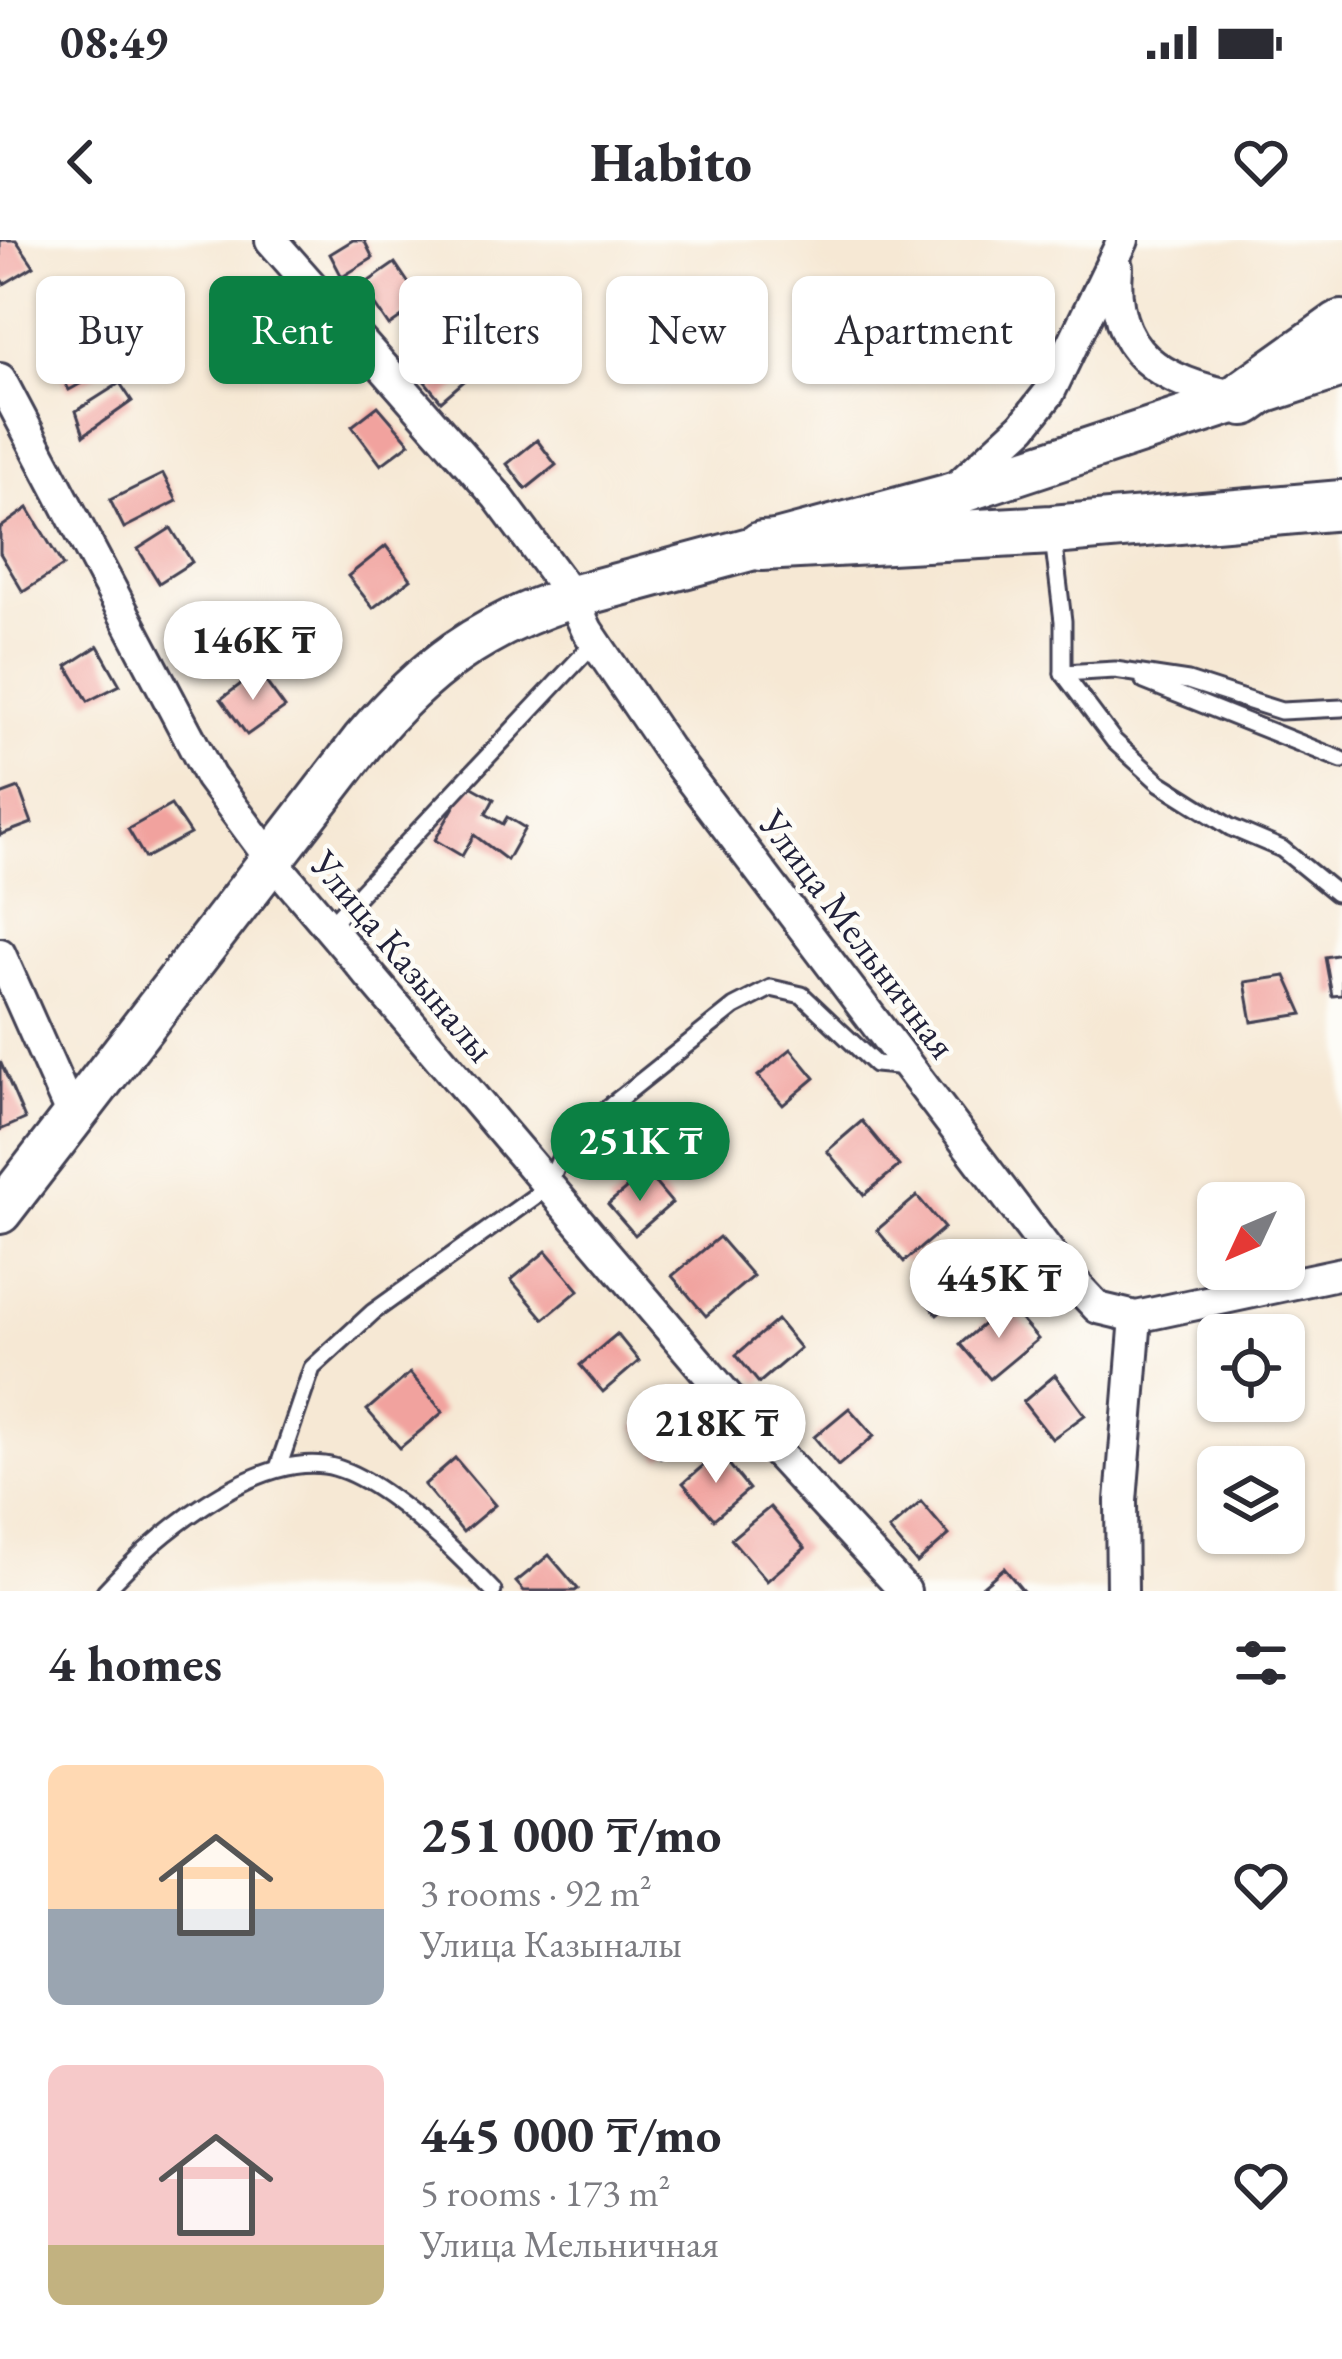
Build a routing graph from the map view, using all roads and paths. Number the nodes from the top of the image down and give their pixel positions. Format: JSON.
{"nodes":[{"id":1,"x":272,"y":240,"type":"edge"},
{"id":2,"x":1121,"y":245,"type":"edge"},
{"id":3,"x":1342,"y":328,"type":"edge"},
{"id":4,"x":1342,"y":366,"type":"edge"},
{"id":5,"x":0,"y":379,"type":"edge"},
{"id":6,"x":1244,"y":398,"type":"junction"},
{"id":7,"x":947,"y":496,"type":"junction"},
{"id":8,"x":1342,"y":506,"type":"edge"},
{"id":9,"x":1052,"y":530,"type":"junction"},
{"id":10,"x":762,"y":546,"type":"junction"},
{"id":11,"x":572,"y":596,"type":"junction"},
{"id":12,"x":595,"y":642,"type":"junction"},
{"id":13,"x":1115,"y":670,"type":"junction"},
{"id":14,"x":1063,"y":673,"type":"junction"},
{"id":15,"x":1342,"y":708,"type":"edge"},
{"id":16,"x":1342,"y":760,"type":"edge"},
{"id":17,"x":270,"y":858,"type":"junction"},
{"id":18,"x":1336,"y":893,"type":"dead end"},
{"id":19,"x":328,"y":927,"type":"junction"},
{"id":20,"x":0,"y":954,"type":"edge"},
{"id":21,"x":910,"y":1067,"type":"junction"},
{"id":22,"x":72,"y":1115,"type":"junction"},
{"id":23,"x":548,"y":1187,"type":"junction"},
{"id":24,"x":0,"y":1211,"type":"edge"},
{"id":25,"x":1342,"y":1273,"type":"edge"},
{"id":26,"x":1136,"y":1317,"type":"junction"},
{"id":27,"x":278,"y":1468,"type":"junction"},
{"id":28,"x":105,"y":1591,"type":"edge"},
{"id":29,"x":493,"y":1591,"type":"edge"},
{"id":30,"x":905,"y":1591,"type":"edge"},
{"id":31,"x":1122,"y":1591,"type":"edge"}],
"edges":[{"from":1,"to":11,"type":"street","name":"Улица Мельничная"},
{"from":2,"to":6,"type":"street"},
{"from":2,"to":7,"type":"street"},
{"from":3,"to":6,"type":"highway"},
{"from":4,"to":6,"type":"main road"},
{"from":5,"to":17,"type":"street","name":"Улица Казыналы"},
{"from":6,"to":7,"type":"main road"},
{"from":7,"to":10,"type":"main road"},
{"from":8,"to":9,"type":"highway"},
{"from":9,"to":10,"type":"highway"},
{"from":9,"to":14,"type":"lane"},
{"from":10,"to":11,"type":"main road"},
{"from":11,"to":12,"type":"street","name":"Улица Мельничная"},
{"from":11,"to":17,"type":"main road"},
{"from":12,"to":19,"type":"lane"},
{"from":12,"to":21,"type":"street","name":"Улица Мельничная"},
{"from":13,"to":14,"type":"lane"},
{"from":13,"to":15,"type":"lane"},
{"from":13,"to":16,"type":"lane"},
{"from":14,"to":18,"type":"lane"},
{"from":17,"to":19,"type":"street","name":"Улица Казыналы"},
{"from":17,"to":22,"type":"main road"},
{"from":19,"to":23,"type":"street","name":"Улица Казыналы"},
{"from":20,"to":22,"type":"street"},
{"from":21,"to":23,"type":"lane"},
{"from":21,"to":26,"type":"street","name":"Улица Мельничная"},
{"from":22,"to":24,"type":"main road"},
{"from":23,"to":27,"type":"lane"},
{"from":23,"to":30,"type":"street","name":"Улица Казыналы"},
{"from":25,"to":26,"type":"street"},
{"from":26,"to":31,"type":"street"},
{"from":27,"to":28,"type":"lane"},
{"from":27,"to":29,"type":"lane"}]}
